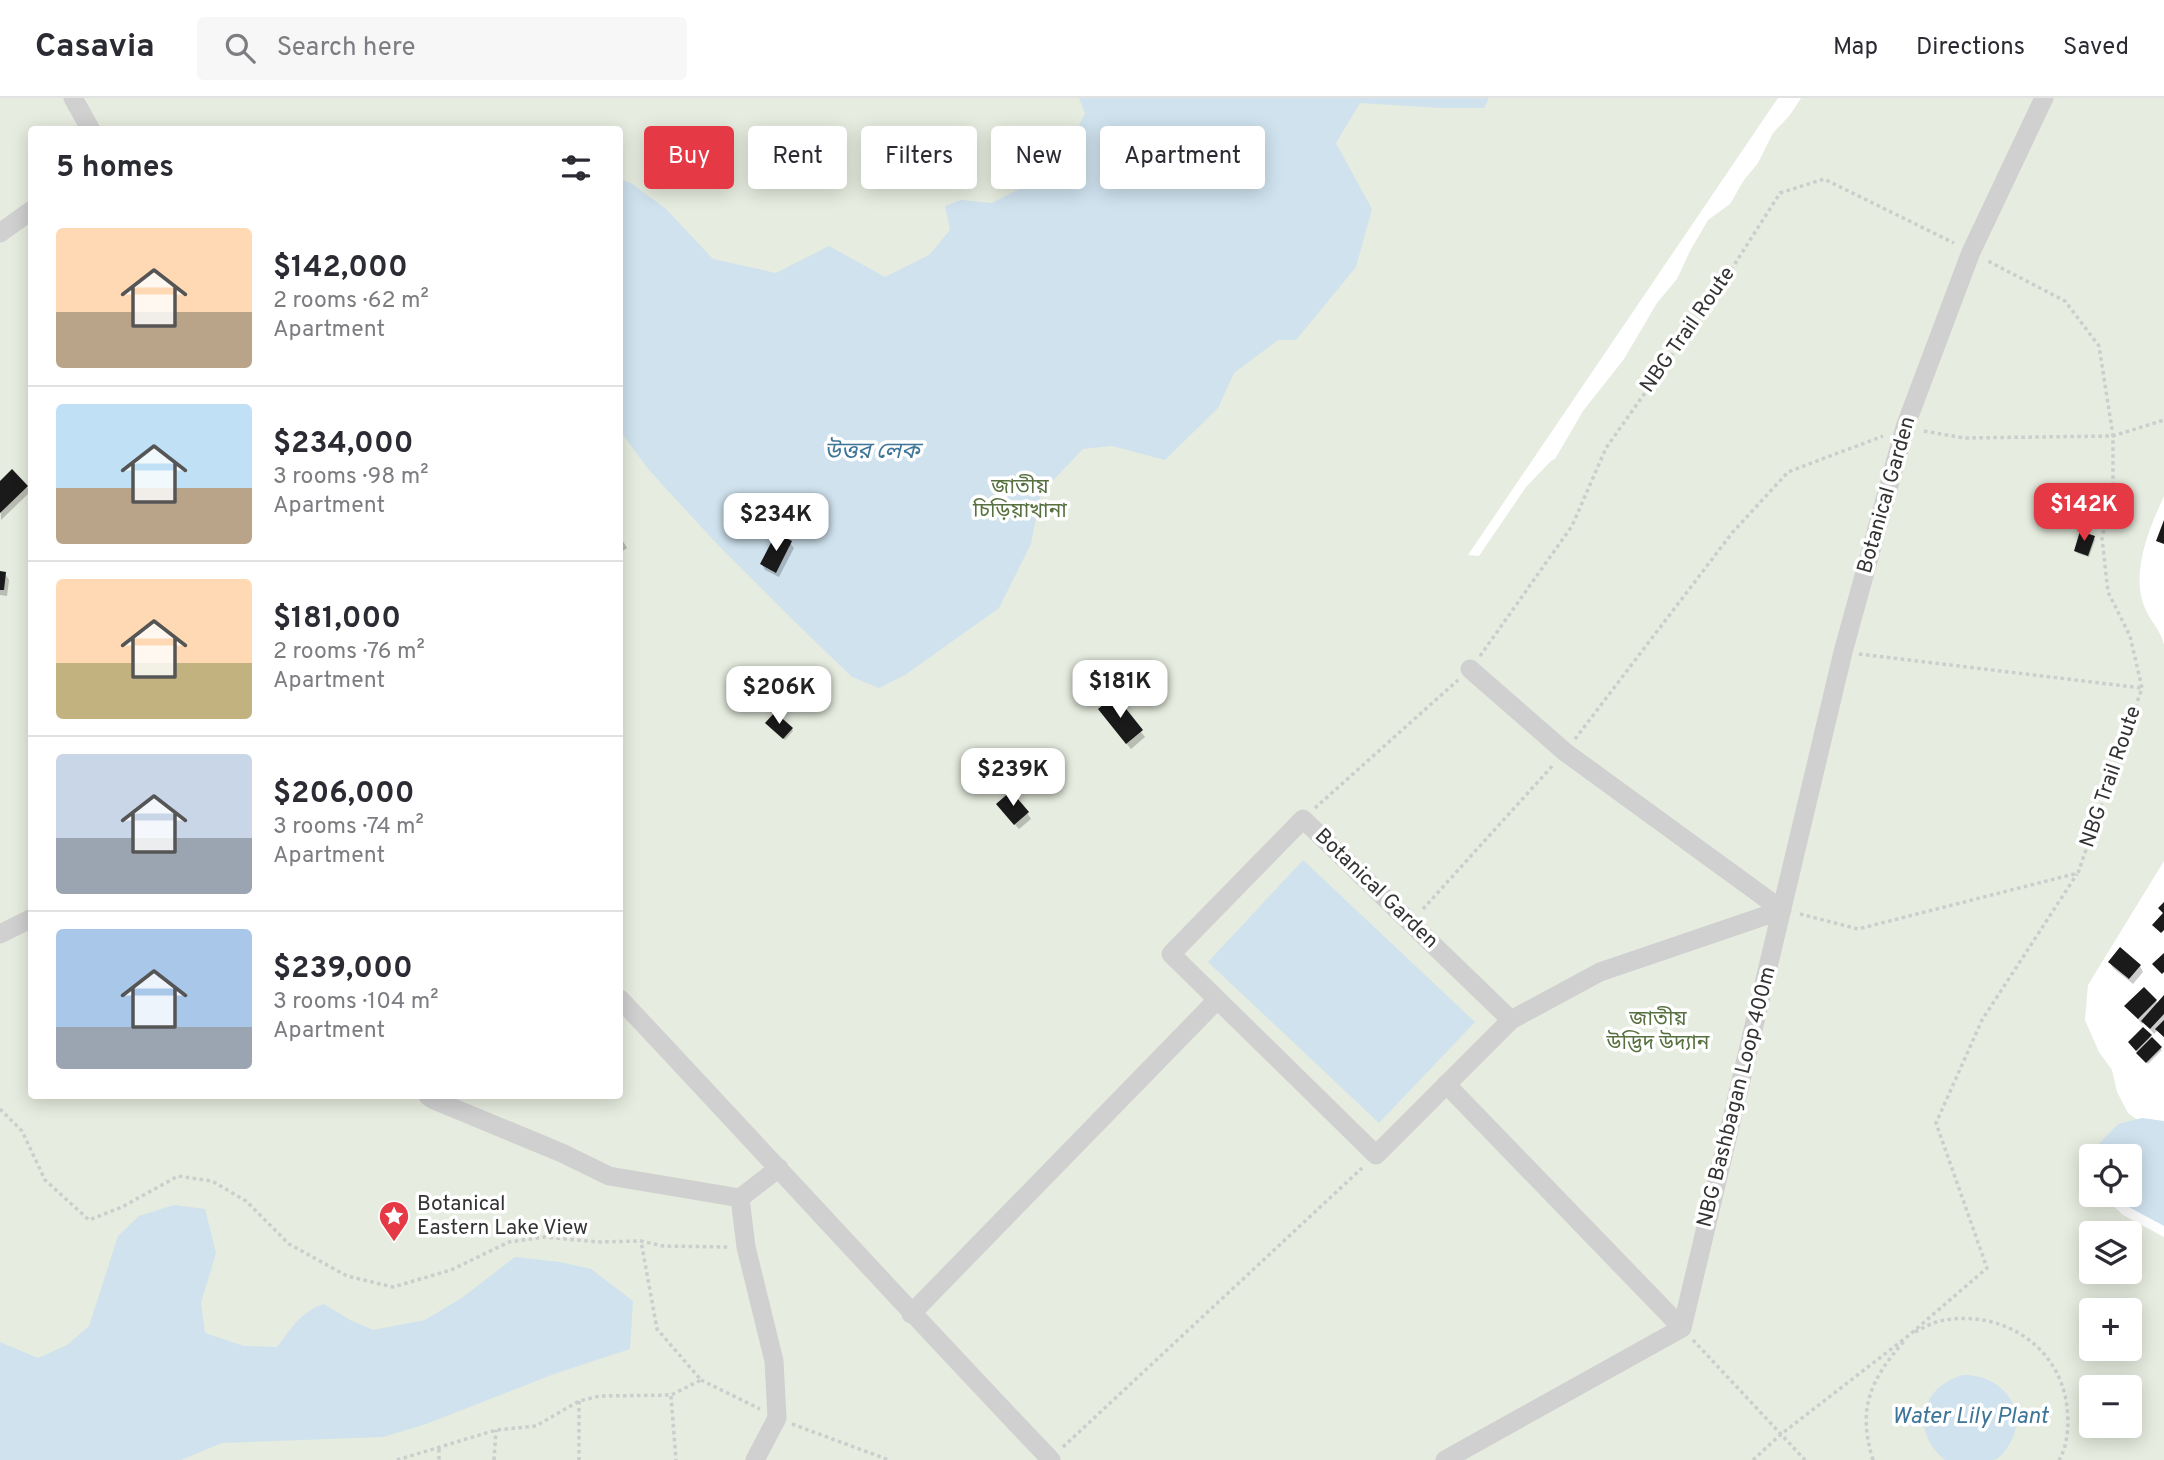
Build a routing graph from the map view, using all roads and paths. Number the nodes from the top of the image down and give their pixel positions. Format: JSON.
{"nodes":[{"id":1,"x":73,"y":98,"type":"edge"},
{"id":2,"x":2044,"y":98,"type":"edge"},
{"id":3,"x":89,"y":126,"type":"edge"},
{"id":4,"x":28,"y":213,"type":"edge"},
{"id":5,"x":0,"y":233,"type":"edge"},
{"id":6,"x":1971,"y":252,"type":"junction"},
{"id":7,"x":2164,"y":420,"type":"edge"},
{"id":8,"x":1905,"y":427,"type":"junction"},
{"id":9,"x":2113,"y":436,"type":"junction"},
{"id":10,"x":1843,"y":652,"type":"junction"},
{"id":11,"x":1470,"y":669,"type":"junction"},
{"id":12,"x":2142,"y":688,"type":"junction"},
{"id":13,"x":1566,"y":752,"type":"junction"},
{"id":14,"x":1303,"y":819,"type":"junction"},
{"id":15,"x":2078,"y":873,"type":"junction"},
{"id":16,"x":1782,"y":910,"type":"junction"},
{"id":17,"x":28,"y":920,"type":"edge"},
{"id":18,"x":1411,"y":923,"type":"junction"},
{"id":19,"x":0,"y":934,"type":"edge"},
{"id":20,"x":1217,"y":1000,"type":"junction"},
{"id":21,"x":623,"y":1002,"type":"edge"},
{"id":22,"x":1511,"y":1020,"type":"junction"},
{"id":23,"x":1446,"y":1084,"type":"junction"},
{"id":24,"x":432,"y":1099,"type":"edge"},
{"id":25,"x":0,"y":1109,"type":"edge"},
{"id":26,"x":1376,"y":1155,"type":"junction"},
{"id":27,"x":779,"y":1168,"type":"junction"},
{"id":28,"x":740,"y":1198,"type":"junction"},
{"id":29,"x":641,"y":1241,"type":"junction"},
{"id":30,"x":746,"y":1247,"type":"junction"},
{"id":31,"x":911,"y":1314,"type":"junction"},
{"id":32,"x":1682,"y":1328,"type":"junction"},
{"id":33,"x":1908,"y":1336,"type":"junction"},
{"id":34,"x":671,"y":1395,"type":"junction"},
{"id":35,"x":579,"y":1401,"type":"junction"},
{"id":36,"x":496,"y":1430,"type":"junction"},
{"id":37,"x":1780,"y":1435,"type":"junction"},
{"id":38,"x":439,"y":1448,"type":"junction"},
{"id":39,"x":397,"y":1460,"type":"edge"},
{"id":40,"x":439,"y":1460,"type":"edge"},
{"id":41,"x":494,"y":1460,"type":"edge"},
{"id":42,"x":579,"y":1460,"type":"edge"},
{"id":43,"x":676,"y":1460,"type":"edge"},
{"id":44,"x":755,"y":1460,"type":"edge"},
{"id":45,"x":1051,"y":1460,"type":"edge"},
{"id":46,"x":1445,"y":1460,"type":"edge"},
{"id":47,"x":1753,"y":1460,"type":"edge"},
{"id":48,"x":1805,"y":1460,"type":"edge"},
{"id":49,"x":1873,"y":1460,"type":"edge"},
{"id":50,"x":2059,"y":1460,"type":"edge"}],
"edges":[{"from":1,"to":3,"type":"street"},
{"from":2,"to":6,"type":"street","name":"Botanical Garden"},
{"from":4,"to":5,"type":"street"},
{"from":6,"to":8,"type":"street","name":"Botanical Garden"},
{"from":6,"to":9,"type":"path","name":"NBG Trail Route"},
{"from":6,"to":11,"type":"path","name":"NBG Trail Route"},
{"from":7,"to":9,"type":"path"},
{"from":8,"to":9,"type":"path"},
{"from":8,"to":10,"type":"street","name":"Botanical Garden"},
{"from":8,"to":13,"type":"path"},
{"from":9,"to":12,"type":"path","name":"NBG Trail Route"},
{"from":10,"to":12,"type":"path"},
{"from":10,"to":16,"type":"street","name":"Botanical Garden"},
{"from":11,"to":13,"type":"street"},
{"from":11,"to":14,"type":"path","name":"NBG Trail Route"},
{"from":12,"to":15,"type":"path","name":"NBG Trail Route"},
{"from":13,"to":16,"type":"street"},
{"from":13,"to":18,"type":"path"},
{"from":14,"to":18,"type":"street","name":"Botanical Garden"},
{"from":14,"to":20,"type":"street","name":"Botanical Garden"},
{"from":15,"to":16,"type":"path","name":"NBG Trail Route"},
{"from":15,"to":33,"type":"path","name":"NBG Trail Route"},
{"from":16,"to":22,"type":"street"},
{"from":16,"to":32,"type":"street","name":"NBG Bashbagan Loop 400m"},
{"from":17,"to":19,"type":"street"},
{"from":18,"to":22,"type":"street","name":"Botanical Garden"},
{"from":20,"to":26,"type":"street","name":"Botanical Garden"},
{"from":20,"to":31,"type":"street"},
{"from":21,"to":27,"type":"street"},
{"from":22,"to":23,"type":"street"},
{"from":23,"to":26,"type":"street"},
{"from":23,"to":32,"type":"street"},
{"from":24,"to":28,"type":"street"},
{"from":25,"to":29,"type":"path"},
{"from":26,"to":45,"type":"path"},
{"from":27,"to":28,"type":"street"},
{"from":27,"to":31,"type":"street"},
{"from":28,"to":30,"type":"street"},
{"from":29,"to":30,"type":"path"},
{"from":29,"to":34,"type":"path"},
{"from":30,"to":44,"type":"street"},
{"from":31,"to":45,"type":"street"},
{"from":32,"to":37,"type":"path"},
{"from":32,"to":46,"type":"street"},
{"from":33,"to":37,"type":"path"},
{"from":33,"to":49,"type":"path"},
{"from":33,"to":50,"type":"path"},
{"from":34,"to":35,"type":"path"},
{"from":34,"to":43,"type":"path"},
{"from":35,"to":36,"type":"path"},
{"from":35,"to":42,"type":"path"},
{"from":36,"to":38,"type":"path"},
{"from":36,"to":41,"type":"path"},
{"from":37,"to":47,"type":"path"},
{"from":37,"to":48,"type":"path"},
{"from":38,"to":39,"type":"path"},
{"from":38,"to":40,"type":"path"}]}
